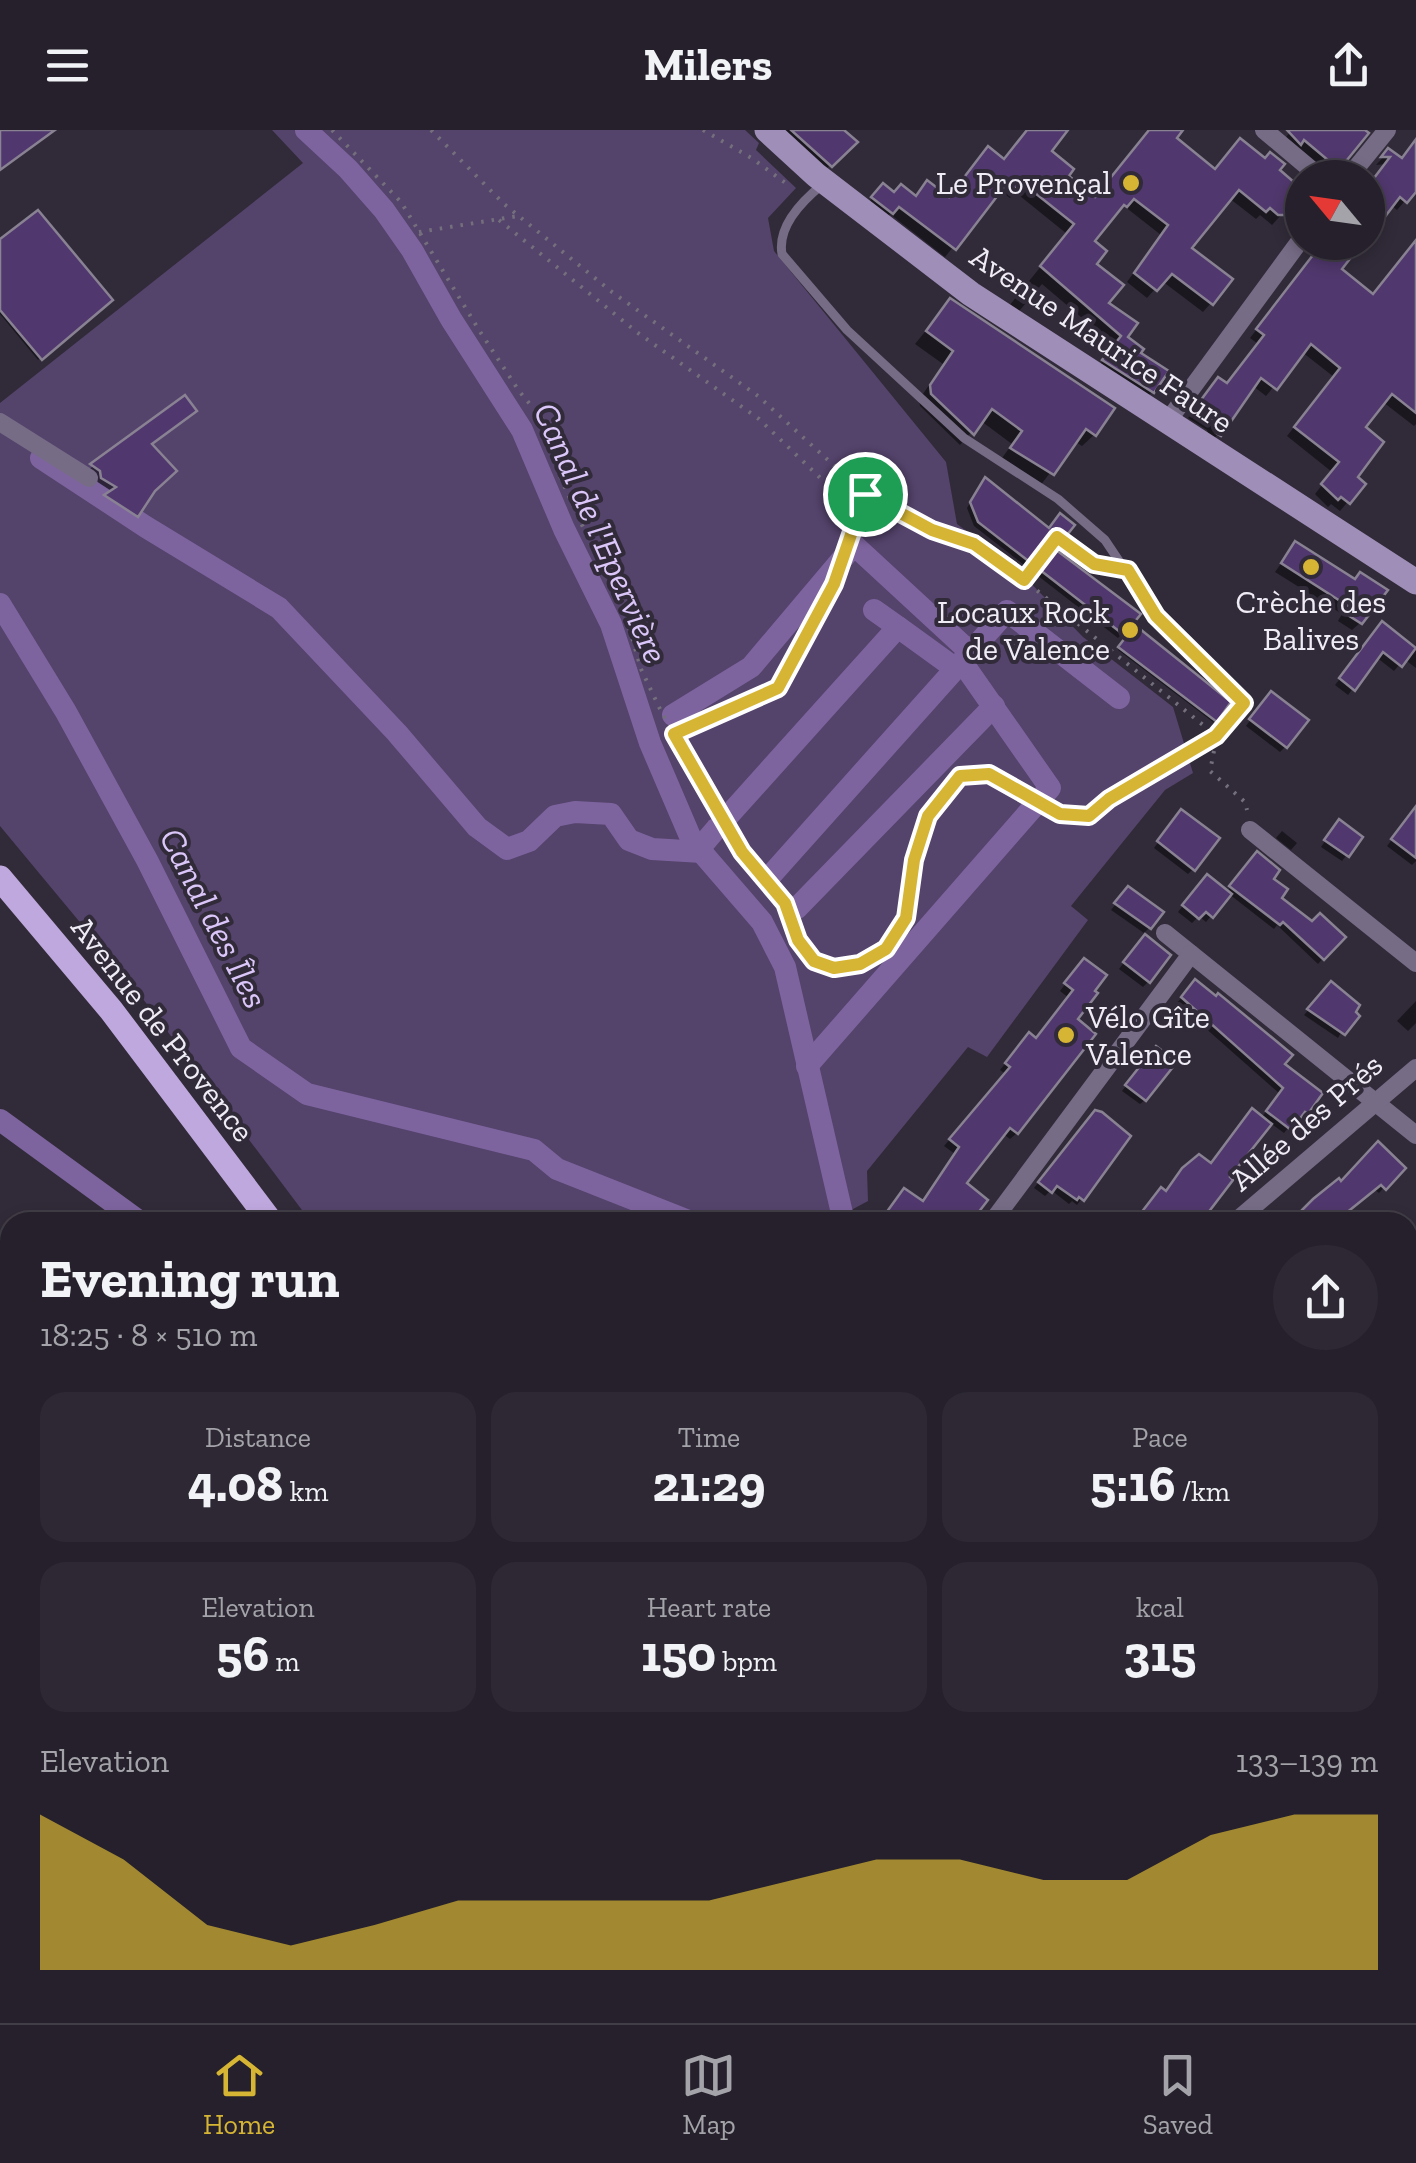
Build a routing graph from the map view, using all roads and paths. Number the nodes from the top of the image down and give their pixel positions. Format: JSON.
{"nodes":[{"id":1,"x":332,"y":130,"type":"edge"},
{"id":2,"x":431,"y":130,"type":"edge"},
{"id":3,"x":703,"y":130,"type":"edge"},
{"id":4,"x":767,"y":130,"type":"edge"},
{"id":5,"x":1264,"y":130,"type":"edge"},
{"id":6,"x":1387,"y":130,"type":"edge"},
{"id":7,"x":1299,"y":160,"type":"edge"},
{"id":8,"x":1363,"y":160,"type":"edge"},
{"id":9,"x":815,"y":190,"type":"junction"},
{"id":10,"x":519,"y":216,"type":"junction"},
{"id":11,"x":499,"y":220,"type":"junction"},
{"id":12,"x":419,"y":232,"type":"junction"},
{"id":13,"x":1286,"y":260,"type":"edge"},
{"id":14,"x":0,"y":422,"type":"edge"},
{"id":15,"x":1167,"y":422,"type":"junction"},
{"id":16,"x":89,"y":478,"type":"dead end"},
{"id":17,"x":865,"y":494,"type":"junction"},
{"id":18,"x":860,"y":508,"type":"junction"},
{"id":19,"x":1057,"y":537,"type":"joint"},
{"id":20,"x":1128,"y":570,"type":"junction"},
{"id":21,"x":1024,"y":580,"type":"junction"},
{"id":22,"x":1416,"y":582,"type":"edge"},
{"id":23,"x":674,"y":734,"type":"junction"},
{"id":24,"x":1216,"y":736,"type":"junction"},
{"id":25,"x":1250,"y":830,"type":"joint"},
{"id":26,"x":0,"y":878,"type":"edge"},
{"id":27,"x":1165,"y":933,"type":"dead end"},
{"id":28,"x":1191,"y":954,"type":"junction"},
{"id":29,"x":1416,"y":963,"type":"edge"},
{"id":30,"x":1416,"y":1068,"type":"edge"},
{"id":31,"x":1377,"y":1101,"type":"junction"},
{"id":32,"x":1416,"y":1135,"type":"edge"},
{"id":33,"x":263,"y":1212,"type":"edge"},
{"id":34,"x":999,"y":1212,"type":"edge"},
{"id":35,"x":1247,"y":1212,"type":"edge"}],
"edges":[{"from":1,"to":12,"type":"path"},
{"from":2,"to":10,"type":"path"},
{"from":3,"to":9,"type":"path"},
{"from":4,"to":9,"type":"street","name":"Avenue Maurice Faure"},
{"from":5,"to":7,"type":"street"},
{"from":6,"to":8,"type":"street"},
{"from":9,"to":15,"type":"street","name":"Avenue Maurice Faure"},
{"from":9,"to":20,"type":"lane"},
{"from":10,"to":11,"type":"path"},
{"from":10,"to":17,"type":"path"},
{"from":11,"to":12,"type":"path"},
{"from":11,"to":18,"type":"path"},
{"from":12,"to":23,"type":"path"},
{"from":13,"to":15,"type":"street"},
{"from":14,"to":16,"type":"street"},
{"from":15,"to":22,"type":"street","name":"Avenue Maurice Faure"},
{"from":17,"to":18,"type":"path"},
{"from":17,"to":21,"type":"path"},
{"from":18,"to":23,"type":"path"},
{"from":19,"to":20,"type":"lane"},
{"from":19,"to":21,"type":"path"},
{"from":20,"to":24,"type":"lane"},
{"from":21,"to":24,"type":"path"},
{"from":23,"to":24,"type":"path"},
{"from":24,"to":25,"type":"path"},
{"from":25,"to":29,"type":"street"},
{"from":26,"to":33,"type":"main road","name":"Avenue de Provence"},
{"from":27,"to":28,"type":"street"},
{"from":28,"to":31,"type":"street"},
{"from":28,"to":34,"type":"street"},
{"from":30,"to":31,"type":"street","name":"Allée des Prés"},
{"from":31,"to":32,"type":"street"},
{"from":31,"to":35,"type":"street","name":"Allée des Prés"}]}
